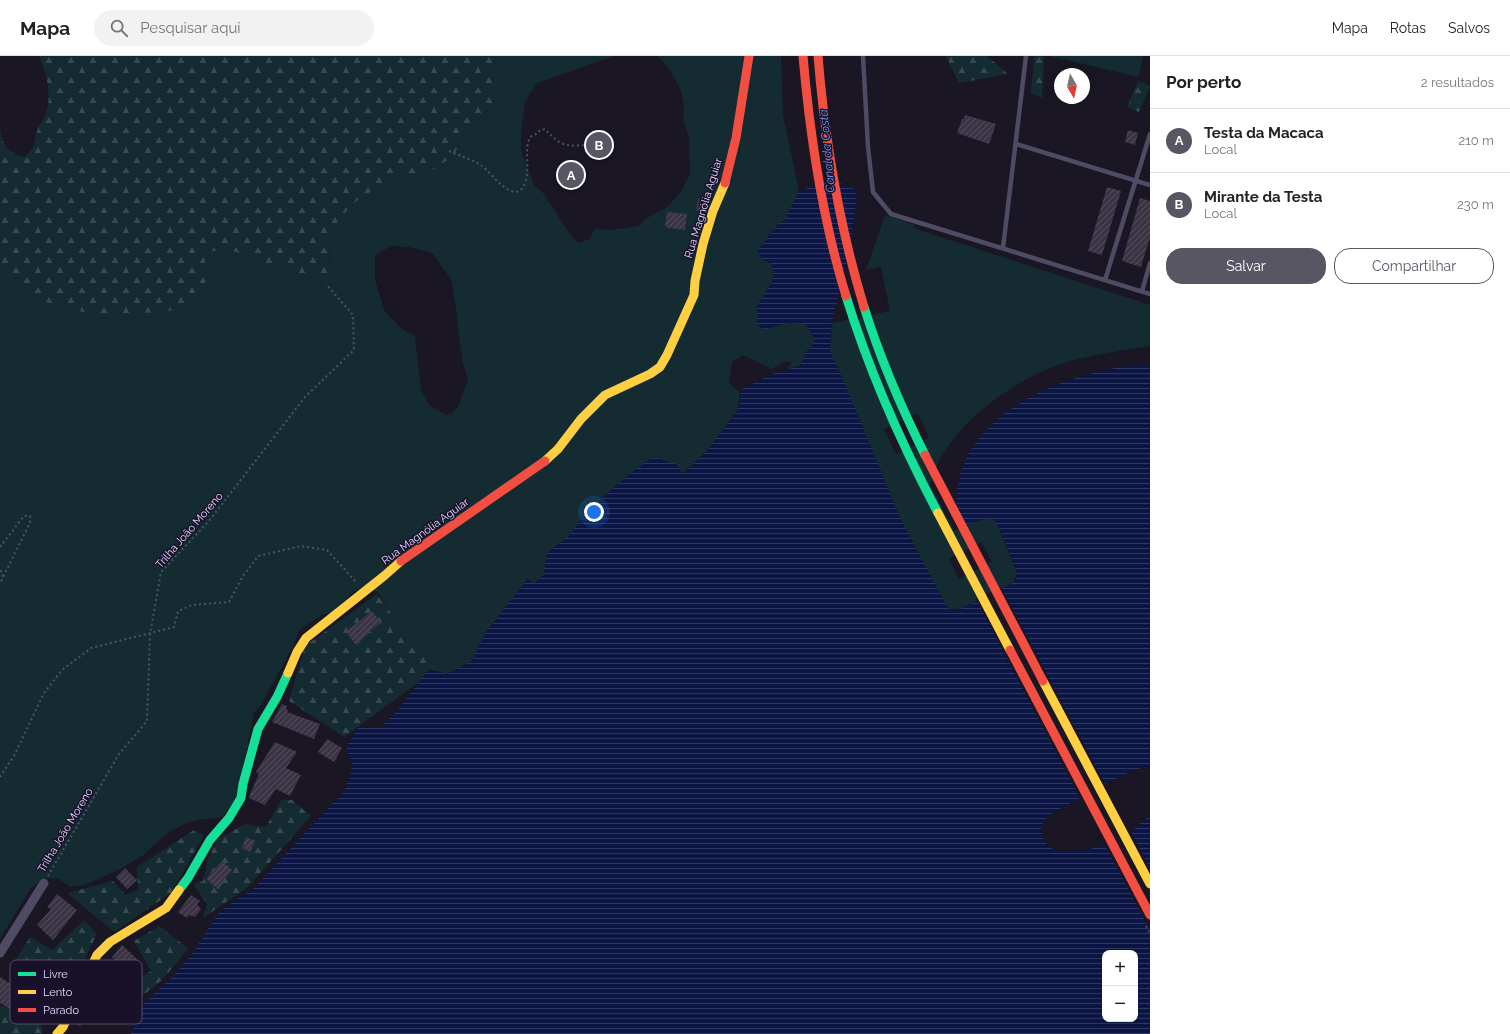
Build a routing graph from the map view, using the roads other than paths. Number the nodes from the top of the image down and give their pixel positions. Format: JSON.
{"nodes":[{"id":1,"x":750,"y":56,"type":"edge"},
{"id":2,"x":804,"y":56,"type":"edge"},
{"id":3,"x":818,"y":56,"type":"edge"},
{"id":4,"x":863,"y":56,"type":"edge"},
{"id":5,"x":1026,"y":56,"type":"edge"},
{"id":6,"x":1150,"y":134,"type":"edge"},
{"id":7,"x":1016,"y":144,"type":"junction"},
{"id":8,"x":1136,"y":181,"type":"junction"},
{"id":9,"x":1150,"y":185,"type":"edge"},
{"id":10,"x":1003,"y":248,"type":"junction"},
{"id":11,"x":1150,"y":264,"type":"edge"},
{"id":12,"x":1105,"y":280,"type":"junction"},
{"id":13,"x":1142,"y":291,"type":"junction"},
{"id":14,"x":1150,"y":294,"type":"edge"},
{"id":15,"x":44,"y":883,"type":"road end"},
{"id":16,"x":1150,"y":884,"type":"edge"},
{"id":17,"x":1150,"y":914,"type":"edge"},
{"id":18,"x":0,"y":953,"type":"edge"},
{"id":19,"x":95,"y":960,"type":"edge"},
{"id":20,"x":64,"y":1024,"type":"edge"},
{"id":21,"x":57,"y":1034,"type":"edge"}],
"edges":[{"from":1,"to":19,"type":"main road","name":"Rua Magnólia Aguiar"},
{"from":2,"to":17,"type":"main road"},
{"from":3,"to":16,"type":"main road"},
{"from":4,"to":10,"type":"lane"},
{"from":5,"to":7,"type":"lane"},
{"from":6,"to":8,"type":"lane"},
{"from":7,"to":8,"type":"lane"},
{"from":7,"to":10,"type":"lane"},
{"from":8,"to":9,"type":"lane"},
{"from":8,"to":12,"type":"lane"},
{"from":10,"to":12,"type":"lane"},
{"from":11,"to":13,"type":"lane"},
{"from":12,"to":13,"type":"lane"},
{"from":13,"to":14,"type":"lane"},
{"from":15,"to":18,"type":"street"},
{"from":20,"to":21,"type":"main road","name":"Rua Magnólia Aguiar"}]}
